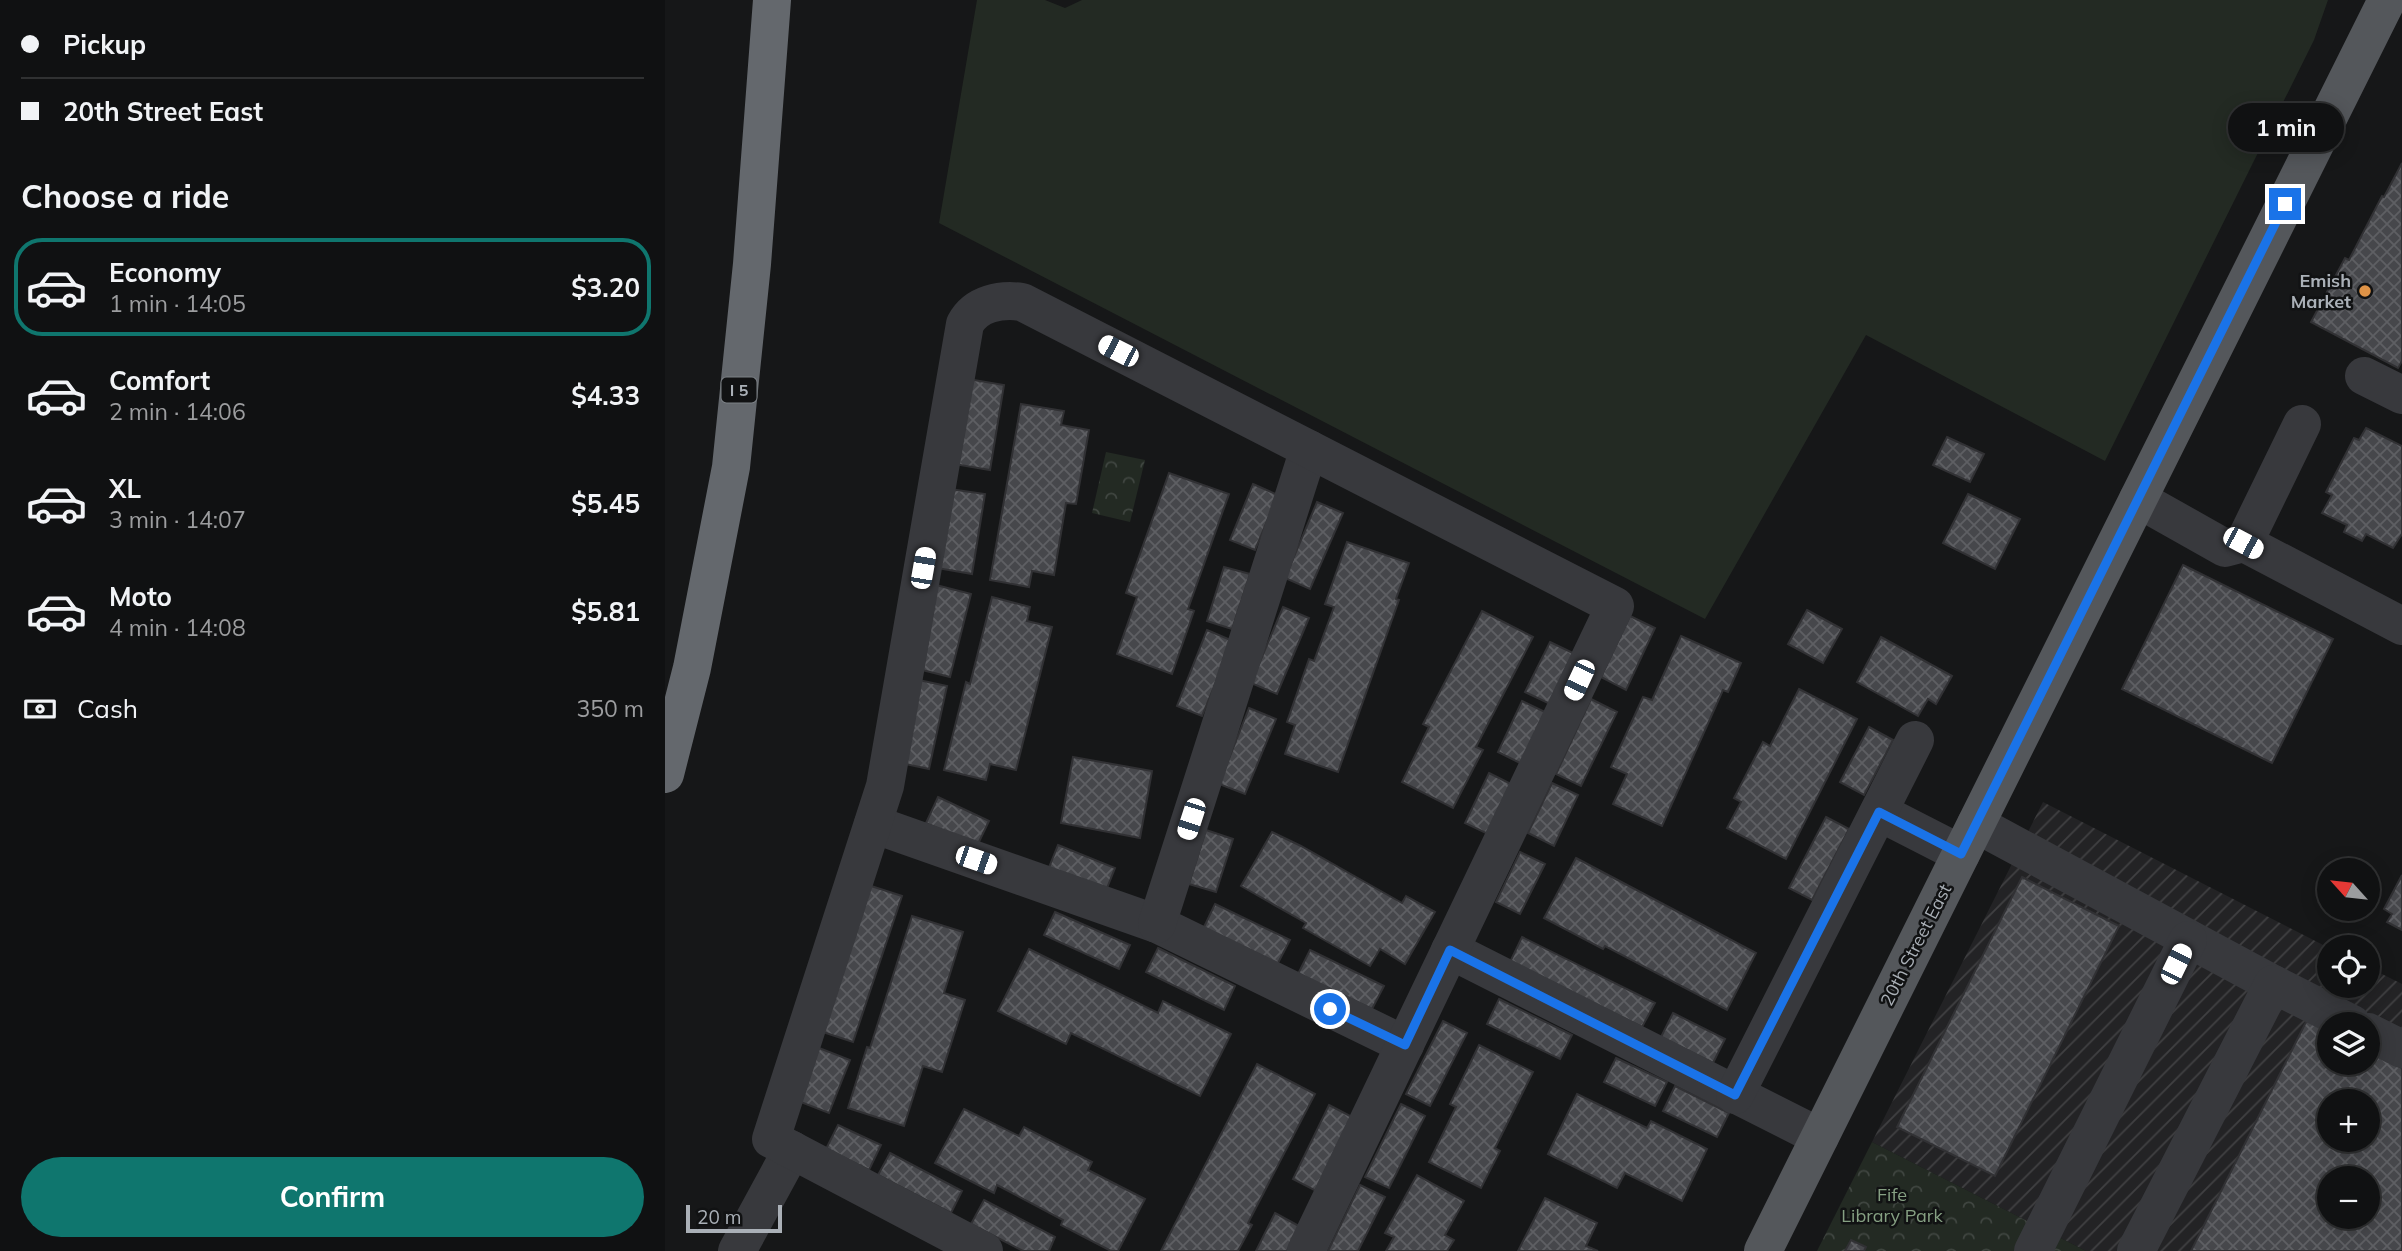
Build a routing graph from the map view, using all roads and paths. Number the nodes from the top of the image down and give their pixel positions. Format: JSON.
{"nodes":[{"id":1,"x":772,"y":0,"type":"edge"},
{"id":2,"x":2387,"y":0,"type":"edge"},
{"id":3,"x":2364,"y":376,"type":"dead end"},
{"id":4,"x":2402,"y":395,"type":"edge"},
{"id":5,"x":2302,"y":424,"type":"dead end"},
{"id":6,"x":1309,"y":449,"type":"junction"},
{"id":7,"x":2138,"y":499,"type":"junction"},
{"id":8,"x":2243,"y":543,"type":"junction"},
{"id":9,"x":2402,"y":626,"type":"edge"},
{"id":10,"x":1916,"y":740,"type":"dead end"},
{"id":11,"x":665,"y":774,"type":"edge"},
{"id":12,"x":1879,"y":812,"type":"junction"},
{"id":13,"x":873,"y":824,"type":"junction"},
{"id":14,"x":1968,"y":839,"type":"junction"},
{"id":15,"x":1157,"y":924,"type":"junction"},
{"id":16,"x":2188,"y":940,"type":"junction"},
{"id":17,"x":1450,"y":950,"type":"junction"},
{"id":18,"x":2273,"y":984,"type":"junction"},
{"id":19,"x":2328,"y":1012,"type":"edge"},
{"id":20,"x":2380,"y":1038,"type":"edge"},
{"id":21,"x":1405,"y":1045,"type":"junction"},
{"id":22,"x":2402,"y":1049,"type":"edge"},
{"id":23,"x":1735,"y":1095,"type":"junction"},
{"id":24,"x":1820,"y":1138,"type":"junction"},
{"id":25,"x":792,"y":1150,"type":"junction"},
{"id":26,"x":737,"y":1251,"type":"edge"},
{"id":27,"x":984,"y":1251,"type":"edge"},
{"id":28,"x":1306,"y":1251,"type":"edge"},
{"id":29,"x":1763,"y":1251,"type":"edge"},
{"id":30,"x":2033,"y":1251,"type":"edge"},
{"id":31,"x":2136,"y":1251,"type":"edge"}],
"edges":[{"from":1,"to":11,"type":"highway","number":"I 5"},
{"from":2,"to":7,"type":"main road","name":"20th Street East"},
{"from":3,"to":4,"type":"lane"},
{"from":5,"to":8,"type":"lane"},
{"from":6,"to":13,"type":"lane"},
{"from":6,"to":15,"type":"lane"},
{"from":6,"to":17,"type":"lane"},
{"from":7,"to":8,"type":"lane"},
{"from":7,"to":14,"type":"main road","name":"20th Street East"},
{"from":8,"to":9,"type":"lane"},
{"from":10,"to":12,"type":"lane"},
{"from":12,"to":14,"type":"lane"},
{"from":12,"to":23,"type":"lane"},
{"from":13,"to":15,"type":"lane"},
{"from":13,"to":25,"type":"lane"},
{"from":14,"to":16,"type":"lane"},
{"from":14,"to":24,"type":"main road","name":"20th Street East"},
{"from":15,"to":21,"type":"lane"},
{"from":16,"to":18,"type":"lane"},
{"from":16,"to":30,"type":"lane"},
{"from":17,"to":21,"type":"lane"},
{"from":17,"to":23,"type":"lane"},
{"from":18,"to":19,"type":"lane"},
{"from":18,"to":31,"type":"lane"},
{"from":20,"to":22,"type":"lane"},
{"from":21,"to":28,"type":"lane"},
{"from":23,"to":24,"type":"lane"},
{"from":24,"to":29,"type":"main road","name":"20th Street East"},
{"from":25,"to":26,"type":"lane"},
{"from":25,"to":27,"type":"lane"}]}
